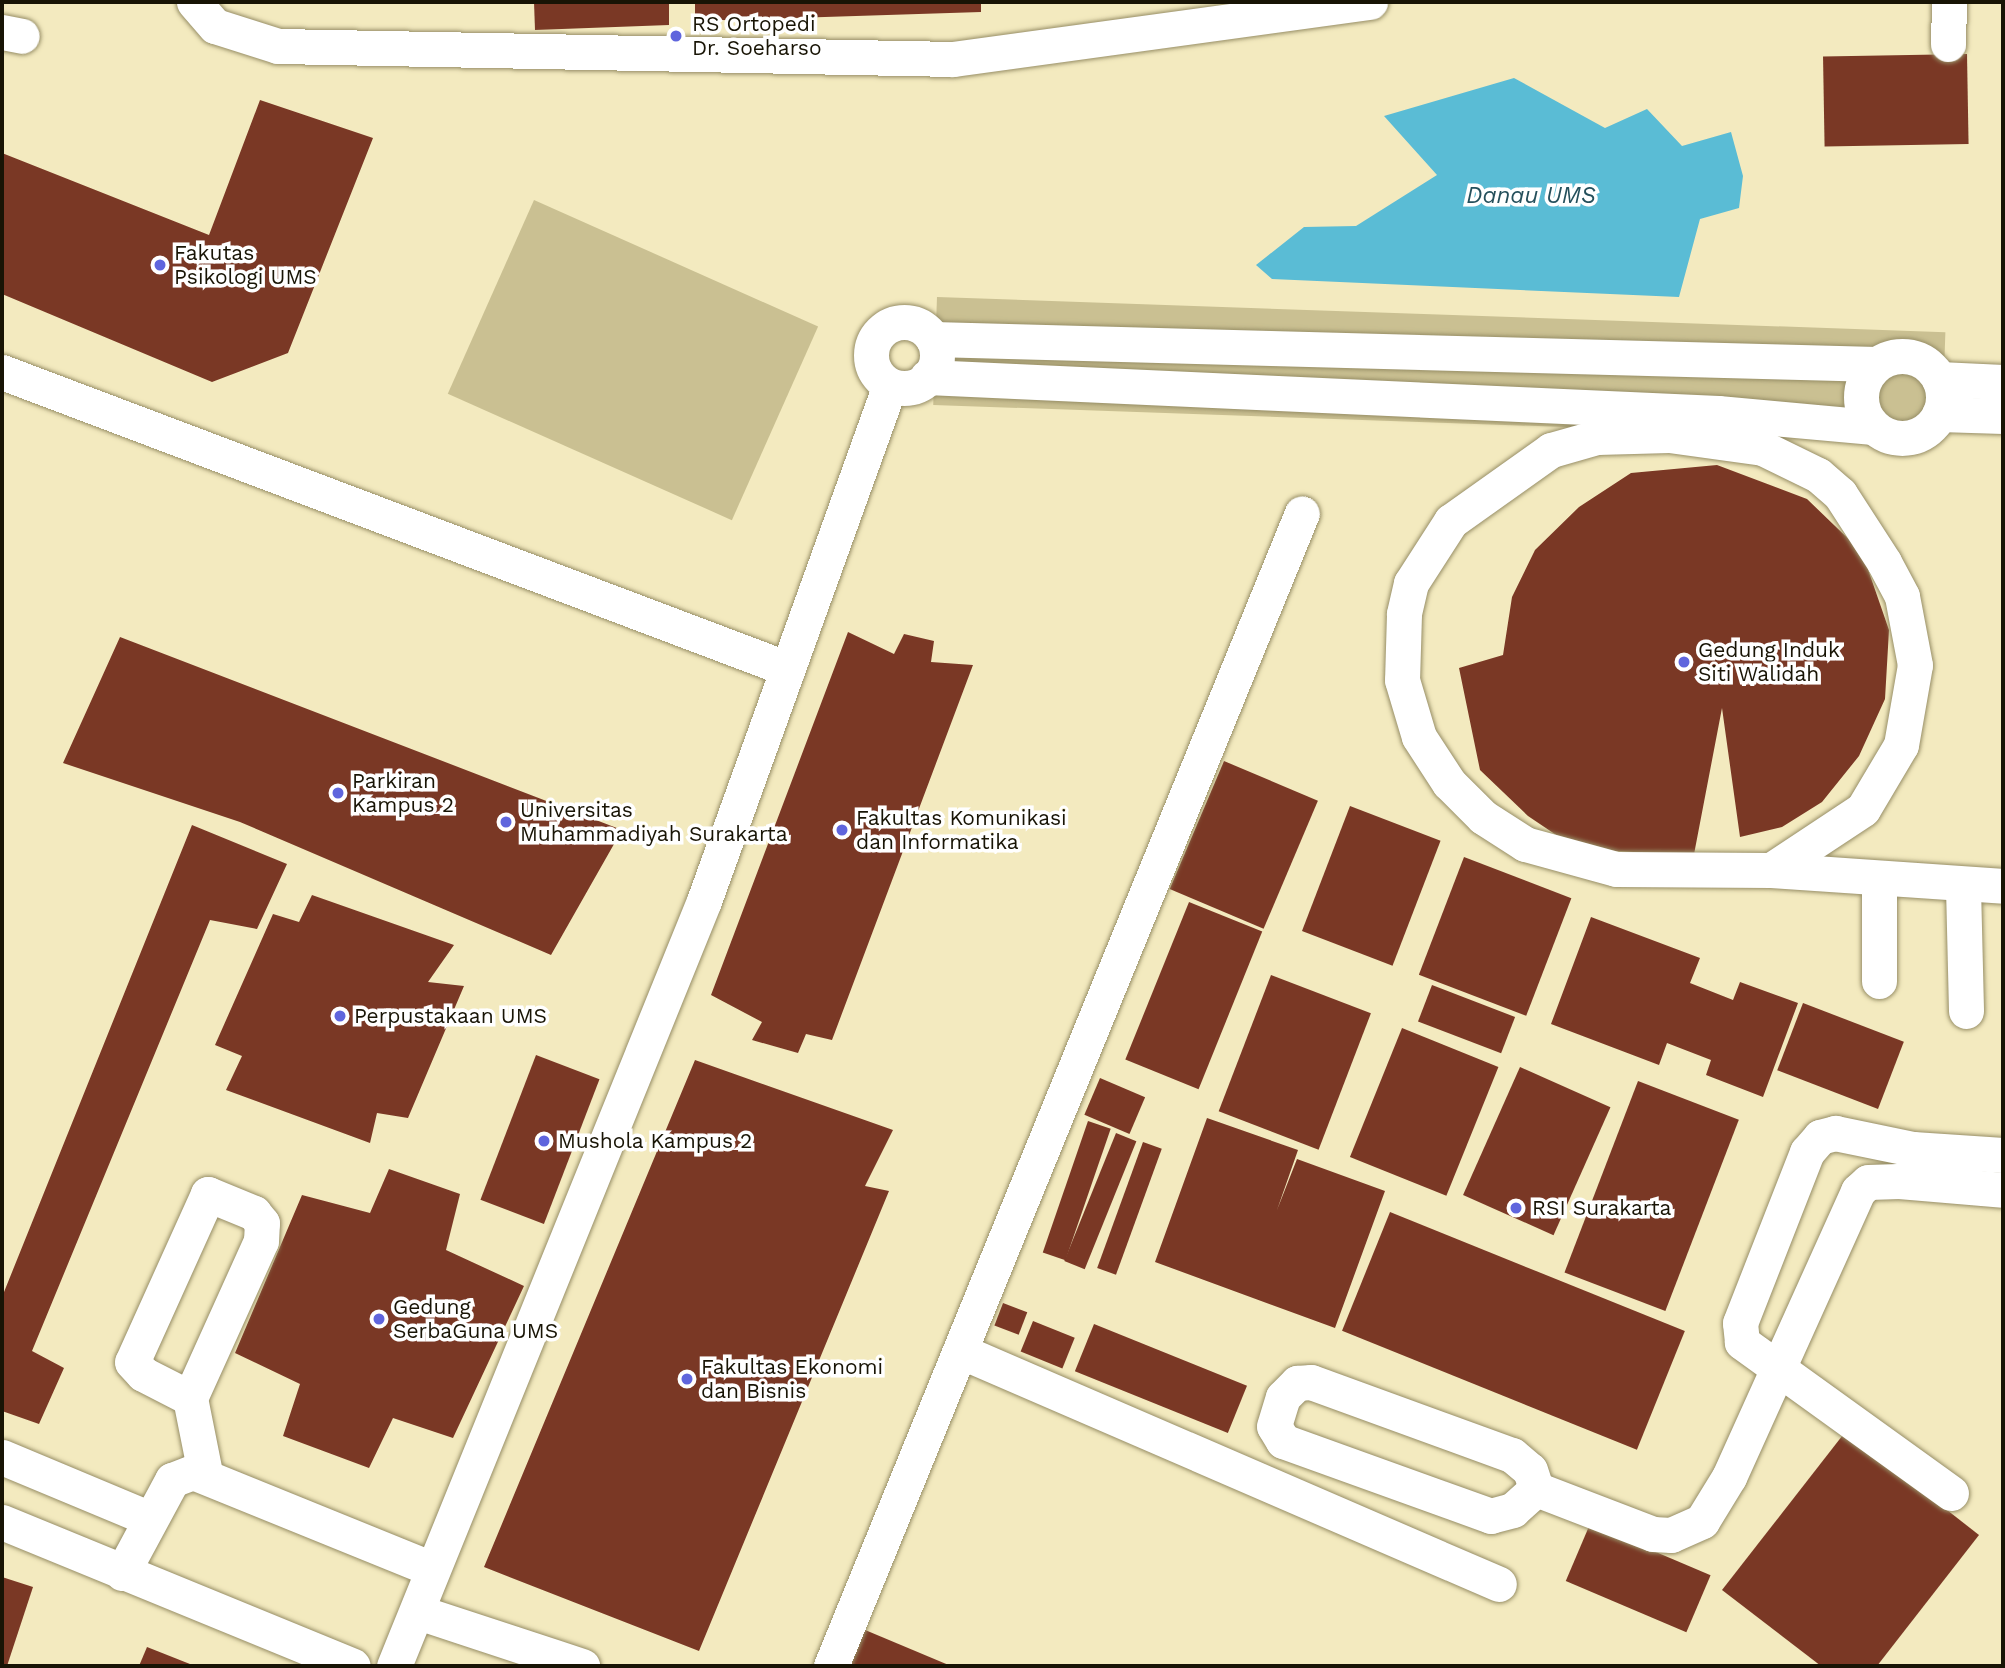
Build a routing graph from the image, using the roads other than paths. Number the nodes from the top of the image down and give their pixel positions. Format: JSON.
{"nodes":[{"id":1,"x":194,"y":2,"type":"edge"},
{"id":2,"x":1370,"y":2,"type":"edge"},
{"id":3,"x":1950,"y":2,"type":"edge"},
{"id":4,"x":1948,"y":44,"type":"dead end"},
{"id":5,"x":933,"y":339,"type":"junction"},
{"id":6,"x":1877,"y":364,"type":"junction"},
{"id":7,"x":2,"y":372,"type":"edge"},
{"id":8,"x":927,"y":377,"type":"junction"},
{"id":9,"x":1939,"y":379,"type":"junction"},
{"id":10,"x":2001,"y":382,"type":"edge"},
{"id":11,"x":890,"y":385,"type":"junction"},
{"id":12,"x":1939,"y":414,"type":"junction"},
{"id":13,"x":2003,"y":416,"type":"edge"},
{"id":14,"x":1717,"y":426,"type":"junction"},
{"id":15,"x":1873,"y":427,"type":"junction"},
{"id":16,"x":1302,"y":513,"type":"dead end"},
{"id":17,"x":788,"y":669,"type":"junction"},
{"id":18,"x":1771,"y":870,"type":"junction"},
{"id":19,"x":1879,"y":880,"type":"junction"},
{"id":20,"x":2003,"y":886,"type":"edge"},
{"id":21,"x":1963,"y":887,"type":"junction"},
{"id":22,"x":1879,"y":981,"type":"dead end"},
{"id":23,"x":1966,"y":1011,"type":"dead end"},
{"id":24,"x":2000,"y":1156,"type":"edge"},
{"id":25,"x":2001,"y":1190,"type":"edge"},
{"id":26,"x":960,"y":1351,"type":"junction"},
{"id":27,"x":1781,"y":1364,"type":"junction"},
{"id":28,"x":190,"y":1398,"type":"junction"},
{"id":29,"x":2,"y":1457,"type":"edge"},
{"id":30,"x":205,"y":1473,"type":"junction"},
{"id":31,"x":1536,"y":1489,"type":"junction"},
{"id":32,"x":1951,"y":1493,"type":"dead end"},
{"id":33,"x":148,"y":1518,"type":"junction"},
{"id":34,"x":2,"y":1522,"type":"edge"},
{"id":35,"x":432,"y":1569,"type":"junction"},
{"id":36,"x":122,"y":1573,"type":"junction"},
{"id":37,"x":1499,"y":1584,"type":"dead end"},
{"id":38,"x":418,"y":1612,"type":"junction"},
{"id":39,"x":540,"y":1660,"type":"edge"},
{"id":40,"x":353,"y":1666,"type":"edge"},
{"id":41,"x":394,"y":1666,"type":"edge"},
{"id":42,"x":582,"y":1666,"type":"edge"},
{"id":43,"x":831,"y":1666,"type":"edge"}],
"edges":[{"from":1,"to":2,"type":"street"},
{"from":3,"to":4,"type":"street"},
{"from":5,"to":6,"type":"street"},
{"from":5,"to":8,"type":"street"},
{"from":5,"to":11,"type":"street"},
{"from":6,"to":9,"type":"street"},
{"from":6,"to":15,"type":"street"},
{"from":7,"to":17,"type":"street"},
{"from":8,"to":11,"type":"street"},
{"from":8,"to":14,"type":"street"},
{"from":9,"to":10,"type":"street"},
{"from":9,"to":12,"type":"street"},
{"from":11,"to":17,"type":"street"},
{"from":12,"to":13,"type":"street"},
{"from":12,"to":15,"type":"street"},
{"from":14,"to":15,"type":"street"},
{"from":14,"to":18,"type":"street"},
{"from":14,"to":18,"type":"street"},
{"from":16,"to":26,"type":"street"},
{"from":17,"to":35,"type":"street"},
{"from":18,"to":19,"type":"street"},
{"from":19,"to":21,"type":"street"},
{"from":19,"to":22,"type":"street"},
{"from":20,"to":21,"type":"street"},
{"from":21,"to":23,"type":"street"},
{"from":24,"to":27,"type":"street"},
{"from":25,"to":27,"type":"street"},
{"from":26,"to":37,"type":"street"},
{"from":26,"to":43,"type":"street"},
{"from":27,"to":31,"type":"street"},
{"from":27,"to":32,"type":"street"},
{"from":28,"to":28,"type":"street"},
{"from":28,"to":30,"type":"street"},
{"from":29,"to":33,"type":"street"},
{"from":30,"to":33,"type":"street"},
{"from":30,"to":35,"type":"street"},
{"from":31,"to":31,"type":"street"},
{"from":33,"to":36,"type":"street"},
{"from":34,"to":36,"type":"street"},
{"from":35,"to":38,"type":"street"},
{"from":36,"to":40,"type":"street"},
{"from":38,"to":39,"type":"street"},
{"from":38,"to":41,"type":"street"},
{"from":39,"to":42,"type":"street"}]}
